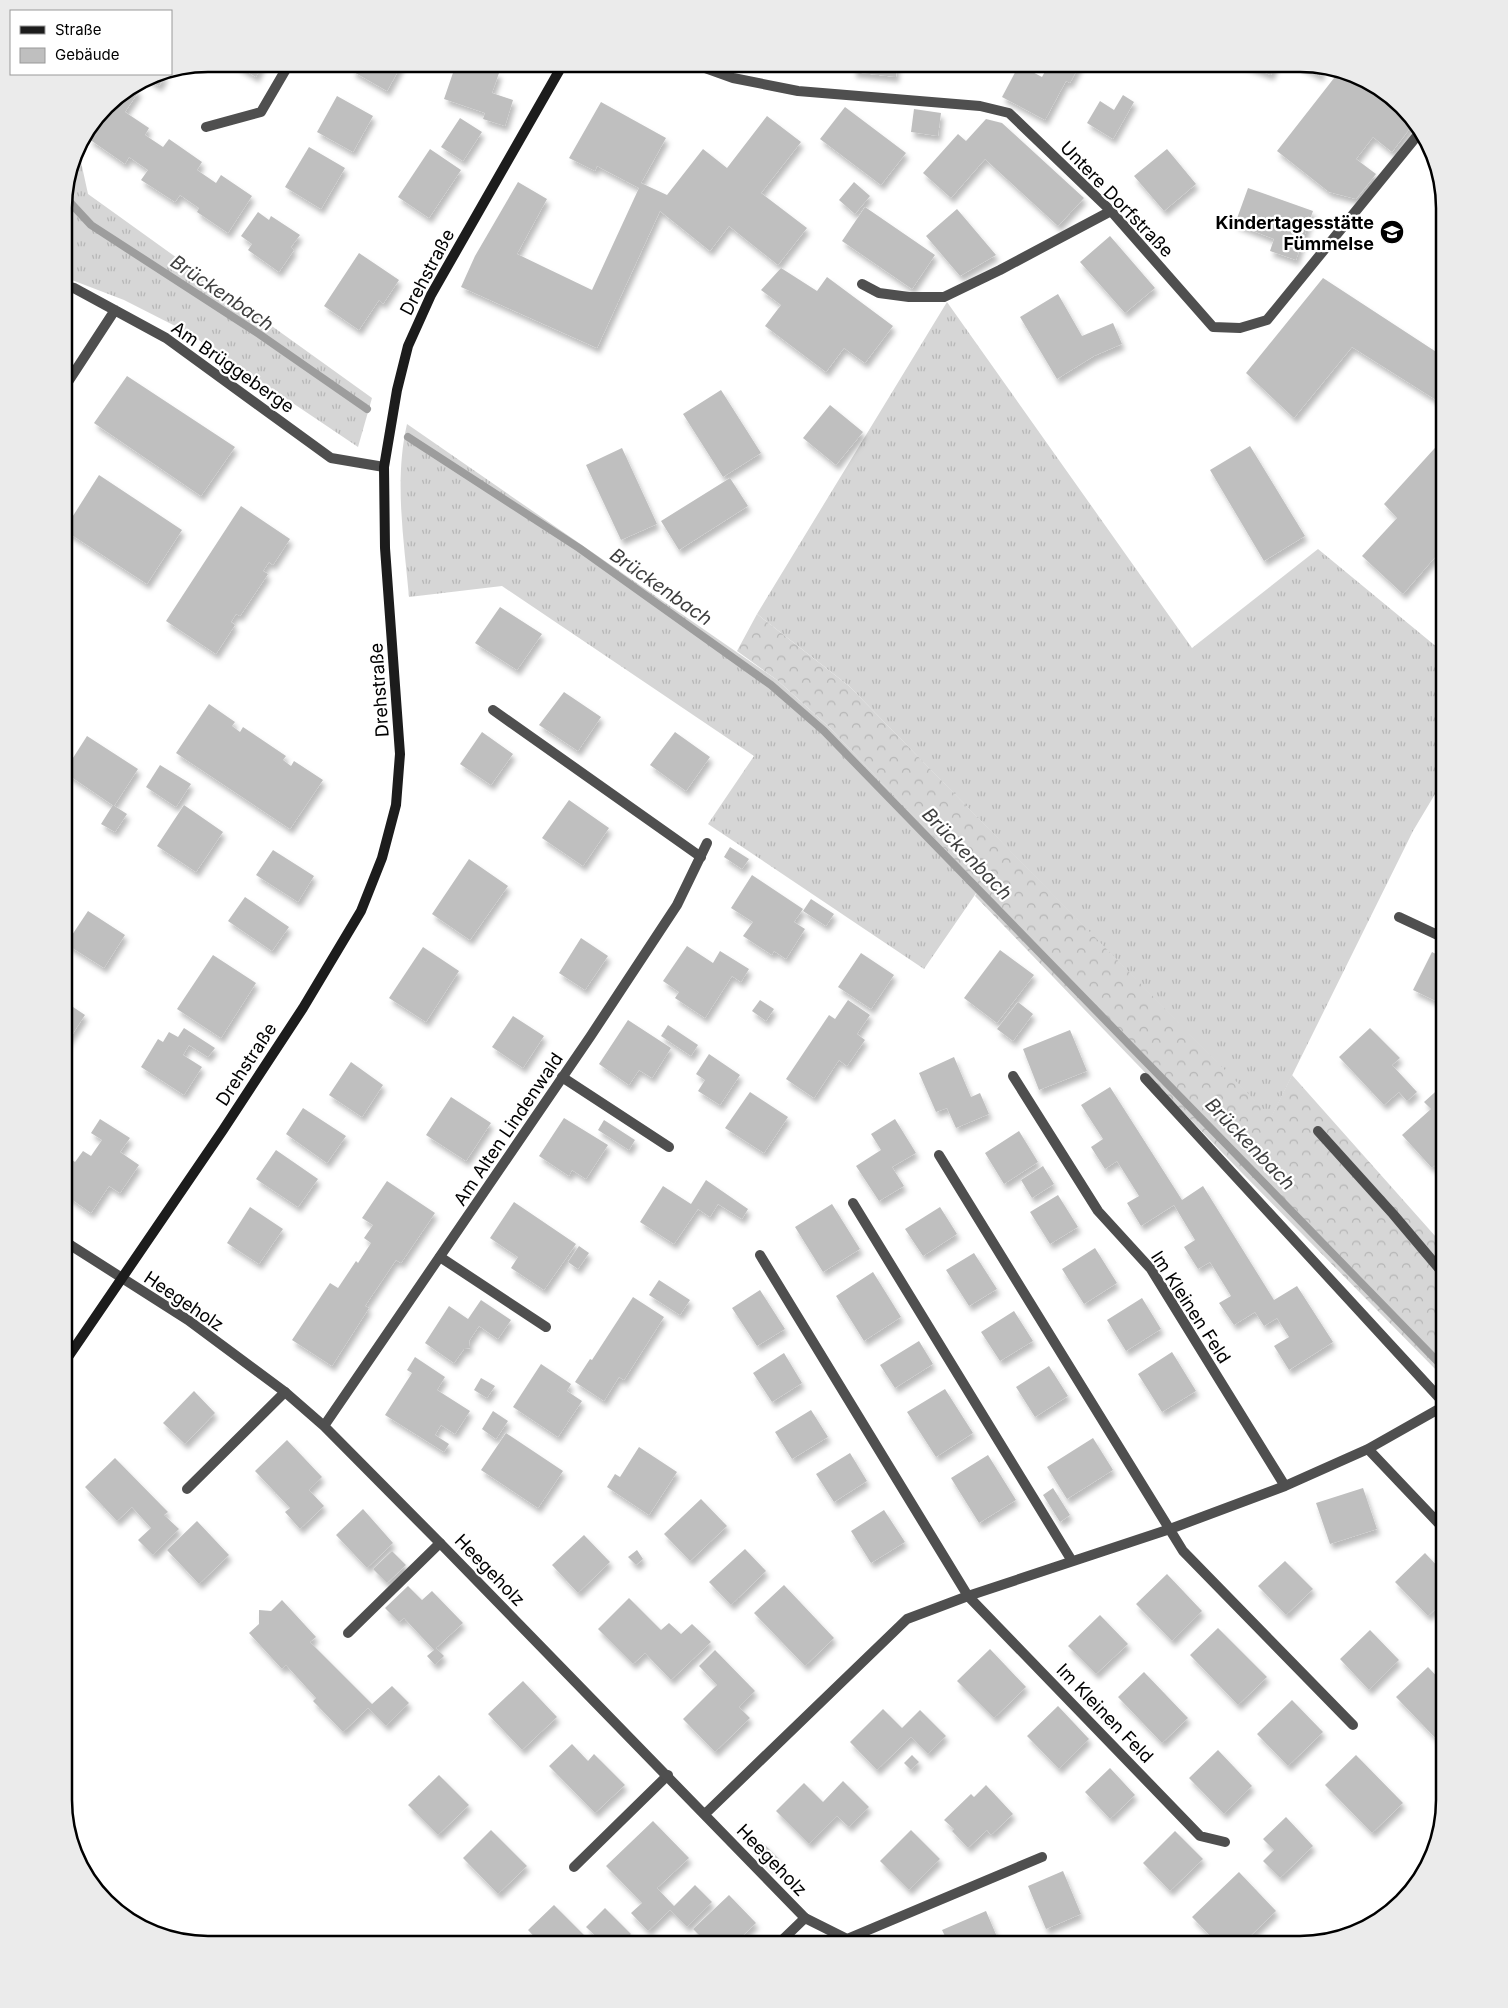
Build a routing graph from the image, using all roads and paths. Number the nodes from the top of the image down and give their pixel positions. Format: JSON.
{"nodes":[{"id":1,"x":284,"y":73,"type":"edge"},
{"id":2,"x":558,"y":73,"type":"edge"},
{"id":3,"x":719,"y":73,"type":"edge"},
{"id":4,"x":206,"y":126,"type":"dead end"},
{"id":5,"x":1415,"y":138,"type":"edge"},
{"id":6,"x":1111,"y":211,"type":"junction"},
{"id":7,"x":862,"y":284,"type":"dead end"},
{"id":8,"x":73,"y":288,"type":"edge"},
{"id":9,"x":115,"y":310,"type":"junction"},
{"id":10,"x":73,"y":374,"type":"edge"},
{"id":11,"x":384,"y":467,"type":"junction"},
{"id":12,"x":493,"y":710,"type":"dead end"},
{"id":13,"x":708,"y":843,"type":"dead end"},
{"id":14,"x":701,"y":857,"type":"junction"},
{"id":15,"x":1399,"y":917,"type":"dead end"},
{"id":16,"x":1436,"y":934,"type":"edge"},
{"id":17,"x":1014,"y":1076,"type":"dead end"},
{"id":18,"x":562,"y":1077,"type":"junction"},
{"id":19,"x":1145,"y":1078,"type":"dead end"},
{"id":20,"x":1318,"y":1131,"type":"dead end"},
{"id":21,"x":669,"y":1148,"type":"dead end"},
{"id":22,"x":939,"y":1155,"type":"dead end"},
{"id":23,"x":853,"y":1203,"type":"dead end"},
{"id":24,"x":72,"y":1247,"type":"edge"},
{"id":25,"x":760,"y":1255,"type":"dead end"},
{"id":26,"x":440,"y":1257,"type":"junction"},
{"id":27,"x":1436,"y":1265,"type":"edge"},
{"id":28,"x":121,"y":1279,"type":"junction"},
{"id":29,"x":546,"y":1327,"type":"dead end"},
{"id":30,"x":72,"y":1351,"type":"edge"},
{"id":31,"x":285,"y":1392,"type":"junction"},
{"id":32,"x":1436,"y":1396,"type":"edge"},
{"id":33,"x":1436,"y":1410,"type":"edge"},
{"id":34,"x":324,"y":1426,"type":"junction"},
{"id":35,"x":1368,"y":1449,"type":"junction"},
{"id":36,"x":1285,"y":1486,"type":"junction"},
{"id":37,"x":187,"y":1490,"type":"dead end"},
{"id":38,"x":1436,"y":1521,"type":"edge"},
{"id":39,"x":1170,"y":1529,"type":"junction"},
{"id":40,"x":440,"y":1542,"type":"junction"},
{"id":41,"x":1072,"y":1561,"type":"junction"},
{"id":42,"x":968,"y":1596,"type":"junction"},
{"id":43,"x":348,"y":1633,"type":"dead end"},
{"id":44,"x":1353,"y":1725,"type":"dead end"},
{"id":45,"x":668,"y":1776,"type":"junction"},
{"id":46,"x":705,"y":1814,"type":"junction"},
{"id":47,"x":1225,"y":1842,"type":"dead end"},
{"id":48,"x":1042,"y":1857,"type":"dead end"},
{"id":49,"x":574,"y":1867,"type":"dead end"},
{"id":50,"x":805,"y":1918,"type":"junction"},
{"id":51,"x":786,"y":1936,"type":"edge"},
{"id":52,"x":841,"y":1936,"type":"edge"},
{"id":53,"x":854,"y":1936,"type":"edge"}],
"edges":[{"from":1,"to":4,"type":"street"},
{"from":2,"to":11,"type":"street","name":"Drehstraße"},
{"from":3,"to":6,"type":"street","name":"Untere Dorfstraße"},
{"from":5,"to":6,"type":"street","name":"Untere Dorfstraße"},
{"from":6,"to":7,"type":"street"},
{"from":8,"to":9,"type":"street","name":"Am Brüggeberge"},
{"from":9,"to":10,"type":"street"},
{"from":9,"to":11,"type":"street","name":"Am Brüggeberge"},
{"from":11,"to":28,"type":"street","name":"Drehstraße"},
{"from":12,"to":14,"type":"street"},
{"from":13,"to":14,"type":"street","name":"Am Alten Lindenwald"},
{"from":14,"to":18,"type":"street","name":"Am Alten Lindenwald"},
{"from":15,"to":16,"type":"street"},
{"from":17,"to":36,"type":"street","name":"Im Kleinen Feld"},
{"from":18,"to":21,"type":"street"},
{"from":18,"to":26,"type":"street","name":"Am Alten Lindenwald"},
{"from":19,"to":32,"type":"street"},
{"from":20,"to":27,"type":"street"},
{"from":22,"to":39,"type":"street"},
{"from":23,"to":41,"type":"street"},
{"from":24,"to":28,"type":"street","name":"Heegeholz"},
{"from":25,"to":42,"type":"street","name":"Im Kleinen Feld"},
{"from":26,"to":29,"type":"street"},
{"from":26,"to":34,"type":"street","name":"Am Alten Lindenwald"},
{"from":28,"to":30,"type":"street","name":"Drehstraße"},
{"from":28,"to":31,"type":"street","name":"Heegeholz"},
{"from":31,"to":34,"type":"street","name":"Heegeholz"},
{"from":31,"to":37,"type":"street"},
{"from":33,"to":35,"type":"street"},
{"from":34,"to":40,"type":"street","name":"Heegeholz"},
{"from":35,"to":36,"type":"street"},
{"from":35,"to":38,"type":"street"},
{"from":36,"to":39,"type":"street"},
{"from":39,"to":41,"type":"street"},
{"from":39,"to":44,"type":"street"},
{"from":40,"to":43,"type":"street"},
{"from":40,"to":45,"type":"street","name":"Heegeholz"},
{"from":41,"to":42,"type":"street"},
{"from":42,"to":46,"type":"street"},
{"from":42,"to":47,"type":"street","name":"Im Kleinen Feld"},
{"from":45,"to":46,"type":"street","name":"Heegeholz"},
{"from":45,"to":49,"type":"street"},
{"from":46,"to":50,"type":"street","name":"Heegeholz"},
{"from":48,"to":53,"type":"street","name":"Heegeholz"},
{"from":50,"to":51,"type":"street"},
{"from":50,"to":52,"type":"street","name":"Heegeholz"}]}
